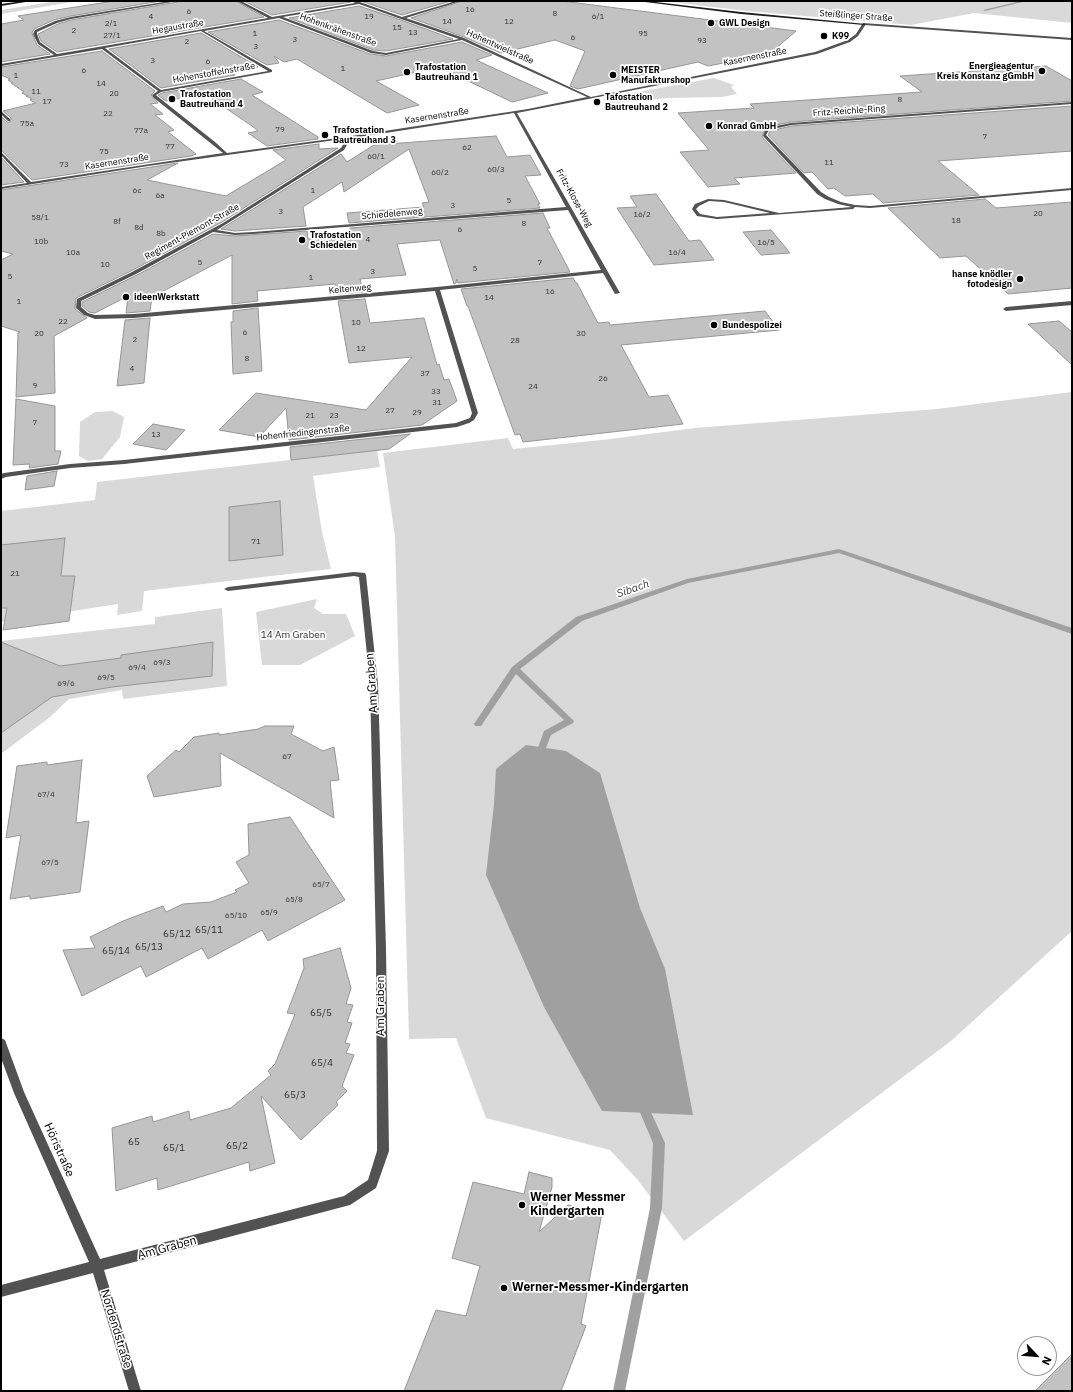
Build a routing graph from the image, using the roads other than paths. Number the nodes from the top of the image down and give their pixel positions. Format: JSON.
{"nodes":[{"id":1,"x":30,"y":1,"type":"edge"},
{"id":2,"x":176,"y":1,"type":"edge"},
{"id":3,"x":239,"y":1,"type":"edge"},
{"id":4,"x":354,"y":1,"type":"edge"},
{"id":5,"x":459,"y":1,"type":"edge"},
{"id":6,"x":639,"y":1,"type":"edge"},
{"id":7,"x":358,"y":3,"type":"junction"},
{"id":8,"x":1,"y":6,"type":"edge"},
{"id":9,"x":279,"y":17,"type":"junction"},
{"id":10,"x":271,"y":18,"type":"junction"},
{"id":11,"x":402,"y":18,"type":"junction"},
{"id":12,"x":864,"y":24,"type":"junction"},
{"id":13,"x":201,"y":30,"type":"junction"},
{"id":14,"x":463,"y":39,"type":"junction"},
{"id":15,"x":1072,"y":39,"type":"edge"},
{"id":16,"x":102,"y":47,"type":"junction"},
{"id":17,"x":56,"y":55,"type":"junction"},
{"id":18,"x":1,"y":65,"type":"edge"},
{"id":19,"x":160,"y":91,"type":"junction"},
{"id":20,"x":590,"y":97,"type":"junction"},
{"id":21,"x":1072,"y":103,"type":"edge"},
{"id":22,"x":1,"y":112,"type":"edge"},
{"id":23,"x":515,"y":112,"type":"junction"},
{"id":24,"x":9,"y":120,"type":"dead end"},
{"id":25,"x":345,"y":138,"type":"junction"},
{"id":26,"x":1,"y":153,"type":"edge"},
{"id":27,"x":226,"y":154,"type":"junction"},
{"id":28,"x":30,"y":183,"type":"junction"},
{"id":29,"x":1,"y":188,"type":"edge"},
{"id":30,"x":1072,"y":189,"type":"edge"},
{"id":31,"x":870,"y":207,"type":"junction"},
{"id":32,"x":570,"y":208,"type":"junction"},
{"id":33,"x":779,"y":214,"type":"junction"},
{"id":34,"x":214,"y":231,"type":"junction"},
{"id":35,"x":605,"y":271,"type":"junction"},
{"id":36,"x":437,"y":289,"type":"junction"},
{"id":37,"x":618,"y":294,"type":"dead end"},
{"id":38,"x":1072,"y":303,"type":"edge"},
{"id":39,"x":1006,"y":309,"type":"dead end"},
{"id":40,"x":95,"y":317,"type":"joint"},
{"id":41,"x":1,"y":477,"type":"edge"},
{"id":42,"x":228,"y":589,"type":"dead end"},
{"id":43,"x":1,"y":1043,"type":"edge"},
{"id":44,"x":97,"y":1266,"type":"junction"},
{"id":45,"x":1,"y":1291,"type":"edge"},
{"id":46,"x":135,"y":1391,"type":"edge"}],
"edges":[{"from":1,"to":8,"type":"main road"},
{"from":2,"to":17,"type":"street"},
{"from":3,"to":10,"type":"street"},
{"from":4,"to":7,"type":"street","name":"Hohentwielstraße"},
{"from":5,"to":11,"type":"street"},
{"from":6,"to":12,"type":"main road","name":"Steißlinger Straße"},
{"from":7,"to":9,"type":"street","name":"Hegaustraße"},
{"from":7,"to":11,"type":"street","name":"Hohentwielstraße"},
{"from":9,"to":10,"type":"street","name":"Hegaustraße"},
{"from":9,"to":14,"type":"street","name":"Hohenkrähenstraße"},
{"from":10,"to":13,"type":"street","name":"Hegaustraße"},
{"from":11,"to":14,"type":"street","name":"Hohentwielstraße"},
{"from":12,"to":15,"type":"street","name":"Steißlinger Straße"},
{"from":12,"to":20,"type":"street","name":"Kasernenstraße"},
{"from":13,"to":16,"type":"street","name":"Hegaustraße"},
{"from":13,"to":19,"type":"street","name":"Hohenstoffelnstraße"},
{"from":14,"to":20,"type":"street","name":"Hohentwielstraße"},
{"from":16,"to":17,"type":"street","name":"Hegaustraße"},
{"from":16,"to":19,"type":"street"},
{"from":17,"to":18,"type":"street","name":"Hegaustraße"},
{"from":19,"to":27,"type":"street"},
{"from":20,"to":23,"type":"street","name":"Kasernenstraße"},
{"from":21,"to":31,"type":"street","name":"Fritz-Reichle-Ring"},
{"from":22,"to":24,"type":"street"},
{"from":23,"to":25,"type":"street","name":"Kasernenstraße"},
{"from":23,"to":32,"type":"street","name":"Fritz-Klose-Weg"},
{"from":25,"to":27,"type":"street","name":"Kasernenstraße"},
{"from":25,"to":34,"type":"street","name":"Regiment-Piemont-Straße"},
{"from":26,"to":28,"type":"street"},
{"from":27,"to":28,"type":"street","name":"Kasernenstraße"},
{"from":28,"to":29,"type":"street","name":"Kasernenstraße"},
{"from":30,"to":31,"type":"street","name":"Fritz-Reichle-Ring"},
{"from":31,"to":33,"type":"street","name":"Fritz-Reichle-Ring"},
{"from":32,"to":34,"type":"street","name":"Schiedelenweg"},
{"from":32,"to":35,"type":"street","name":"Fritz-Klose-Weg"},
{"from":33,"to":33,"type":"street","name":"Fritz-Reichle-Ring"},
{"from":34,"to":40,"type":"street","name":"Regiment-Piemont-Straße"},
{"from":35,"to":36,"type":"street","name":"Keltenweg"},
{"from":35,"to":37,"type":"street","name":"Fritz-Klose-Weg"},
{"from":36,"to":40,"type":"street","name":"Keltenweg"},
{"from":36,"to":41,"type":"street","name":"Hohenfriedingenstraße"},
{"from":38,"to":39,"type":"street"},
{"from":42,"to":44,"type":"street","name":"Am Graben"},
{"from":43,"to":44,"type":"street","name":"Höristraße"},
{"from":44,"to":45,"type":"street","name":"Am Graben"},
{"from":44,"to":46,"type":"street","name":"Nordendstraße"}]}
